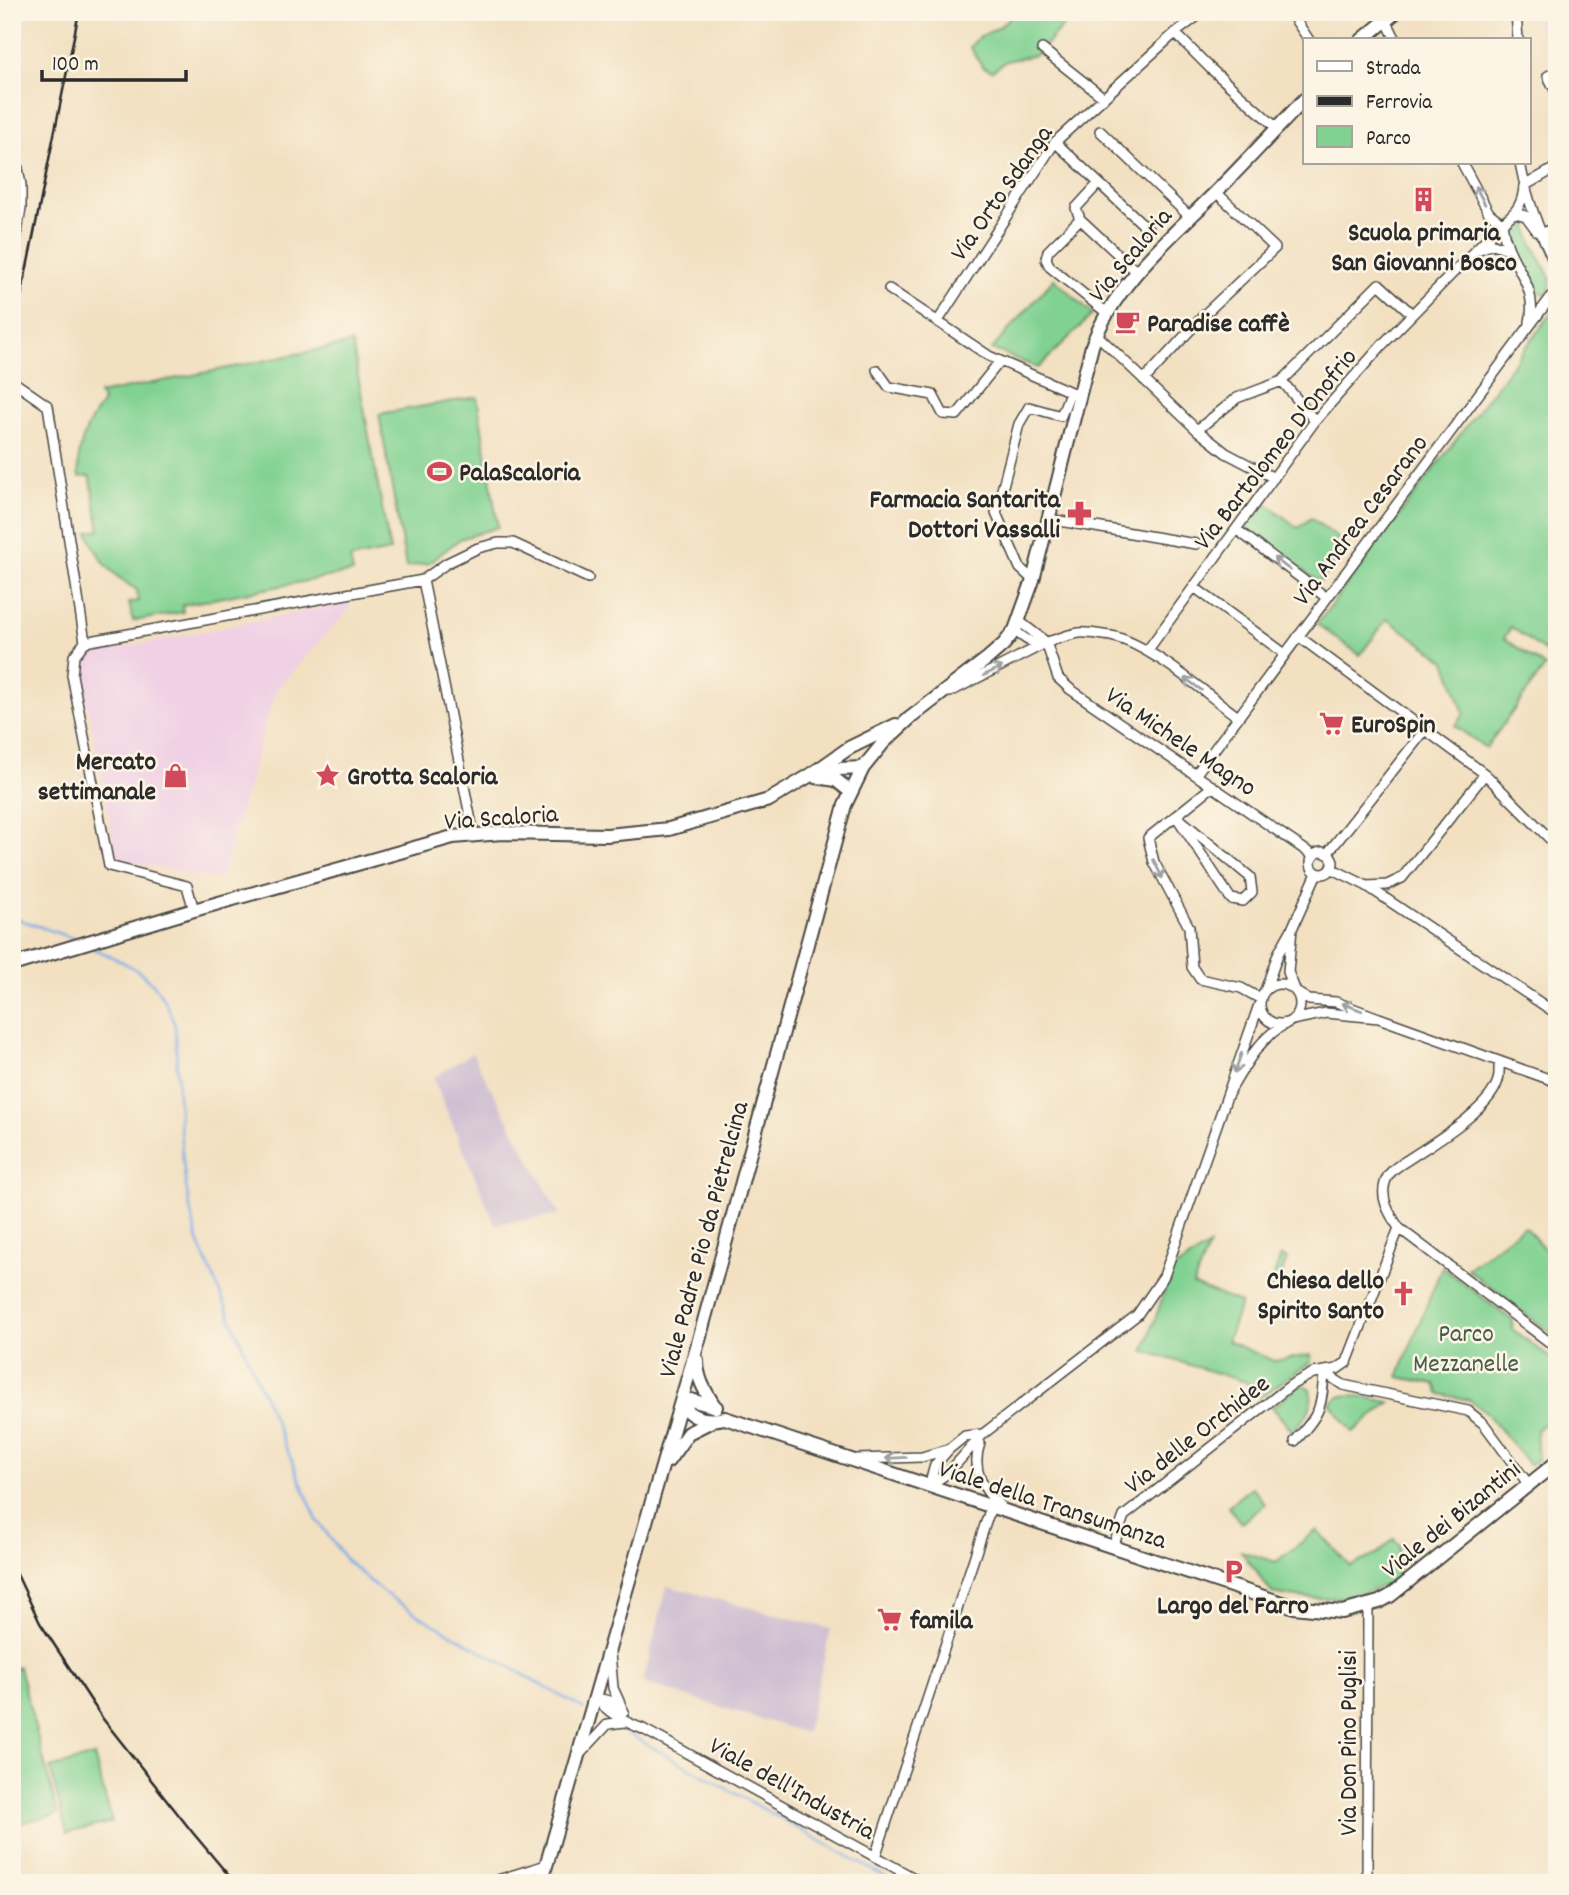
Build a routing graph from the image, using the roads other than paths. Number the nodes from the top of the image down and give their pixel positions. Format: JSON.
{"nodes":[{"id":1,"x":1203,"y":12,"type":"edge"},
{"id":2,"x":1290,"y":12,"type":"edge"},
{"id":3,"x":1516,"y":12,"type":"edge"},
{"id":4,"x":1388,"y":15,"type":"edge"},
{"id":5,"x":1175,"y":33,"type":"junction"},
{"id":6,"x":1308,"y":38,"type":"edge"},
{"id":7,"x":1364,"y":38,"type":"edge"},
{"id":8,"x":1395,"y":38,"type":"edge"},
{"id":9,"x":1518,"y":38,"type":"edge"},
{"id":10,"x":1042,"y":49,"type":"dead end"},
{"id":11,"x":1552,"y":73,"type":"edge"},
{"id":12,"x":1557,"y":94,"type":"edge"},
{"id":13,"x":1104,"y":98,"type":"junction"},
{"id":14,"x":1303,"y":101,"type":"edge"},
{"id":15,"x":1277,"y":128,"type":"junction"},
{"id":16,"x":1100,"y":131,"type":"dead end"},
{"id":17,"x":12,"y":136,"type":"edge"},
{"id":18,"x":1055,"y":142,"type":"junction"},
{"id":19,"x":1463,"y":164,"type":"edge"},
{"id":20,"x":1520,"y":164,"type":"edge"},
{"id":21,"x":1557,"y":167,"type":"edge"},
{"id":22,"x":1098,"y":183,"type":"junction"},
{"id":23,"x":1524,"y":186,"type":"junction"},
{"id":24,"x":1216,"y":192,"type":"junction"},
{"id":25,"x":1515,"y":214,"type":"junction"},
{"id":26,"x":1190,"y":217,"type":"junction"},
{"id":27,"x":1080,"y":219,"type":"junction"},
{"id":28,"x":1502,"y":223,"type":"junction"},
{"id":29,"x":1557,"y":225,"type":"edge"},
{"id":30,"x":1149,"y":230,"type":"dead end"},
{"id":31,"x":1541,"y":235,"type":"junction"},
{"id":32,"x":1508,"y":249,"type":"junction"},
{"id":33,"x":1476,"y":250,"type":"junction"},
{"id":34,"x":12,"y":264,"type":"edge"},
{"id":35,"x":1557,"y":268,"type":"edge"},
{"id":36,"x":1138,"y":273,"type":"junction"},
{"id":37,"x":889,"y":289,"type":"dead end"},
{"id":38,"x":1557,"y":289,"type":"edge"},
{"id":39,"x":1532,"y":293,"type":"junction"},
{"id":40,"x":1548,"y":301,"type":"junction"},
{"id":41,"x":1107,"y":313,"type":"junction"},
{"id":42,"x":1412,"y":314,"type":"junction"},
{"id":43,"x":938,"y":321,"type":"junction"},
{"id":44,"x":1530,"y":326,"type":"junction"},
{"id":45,"x":1096,"y":334,"type":"junction"},
{"id":46,"x":1000,"y":361,"type":"junction"},
{"id":47,"x":877,"y":370,"type":"dead end"},
{"id":48,"x":1144,"y":380,"type":"junction"},
{"id":49,"x":1282,"y":381,"type":"junction"},
{"id":50,"x":15,"y":383,"type":"dead end"},
{"id":51,"x":1074,"y":393,"type":"junction"},
{"id":52,"x":1315,"y":421,"type":"junction"},
{"id":53,"x":1196,"y":430,"type":"junction"},
{"id":54,"x":1274,"y":478,"type":"junction"},
{"id":55,"x":1048,"y":519,"type":"junction"},
{"id":56,"x":1236,"y":529,"type":"junction"},
{"id":57,"x":1196,"y":544,"type":"dead end"},
{"id":58,"x":588,"y":578,"type":"dead end"},
{"id":59,"x":423,"y":580,"type":"junction"},
{"id":60,"x":1033,"y":580,"type":"junction"},
{"id":61,"x":1194,"y":587,"type":"junction"},
{"id":62,"x":1327,"y":598,"type":"junction"},
{"id":63,"x":1017,"y":626,"type":"junction"},
{"id":64,"x":1298,"y":636,"type":"junction"},
{"id":65,"x":85,"y":642,"type":"junction"},
{"id":66,"x":1046,"y":642,"type":"junction"},
{"id":67,"x":1147,"y":651,"type":"junction"},
{"id":68,"x":1285,"y":654,"type":"junction"},
{"id":69,"x":939,"y":698,"type":"junction"},
{"id":70,"x":1238,"y":717,"type":"junction"},
{"id":71,"x":910,"y":718,"type":"junction"},
{"id":72,"x":1425,"y":730,"type":"junction"},
{"id":73,"x":849,"y":748,"type":"junction"},
{"id":74,"x":863,"y":768,"type":"junction"},
{"id":75,"x":1196,"y":774,"type":"junction"},
{"id":76,"x":1485,"y":774,"type":"junction"},
{"id":77,"x":809,"y":776,"type":"junction"},
{"id":78,"x":1213,"y":786,"type":"junction"},
{"id":79,"x":851,"y":792,"type":"junction"},
{"id":80,"x":1176,"y":816,"type":"junction"},
{"id":81,"x":474,"y":836,"type":"junction"},
{"id":82,"x":1557,"y":846,"type":"edge"},
{"id":83,"x":1327,"y":854,"type":"junction"},
{"id":84,"x":1314,"y":856,"type":"junction"},
{"id":85,"x":1331,"y":868,"type":"junction"},
{"id":86,"x":1317,"y":873,"type":"junction"},
{"id":87,"x":1367,"y":886,"type":"junction"},
{"id":88,"x":194,"y":910,"type":"junction"},
{"id":89,"x":1292,"y":929,"type":"junction"},
{"id":90,"x":12,"y":965,"type":"edge"},
{"id":91,"x":1296,"y":992,"type":"junction"},
{"id":92,"x":1263,"y":995,"type":"junction"},
{"id":93,"x":1557,"y":1014,"type":"edge"},
{"id":94,"x":1379,"y":1018,"type":"junction"},
{"id":95,"x":1289,"y":1022,"type":"junction"},
{"id":96,"x":1499,"y":1061,"type":"junction"},
{"id":97,"x":1557,"y":1082,"type":"edge"},
{"id":98,"x":1227,"y":1096,"type":"junction"},
{"id":99,"x":1399,"y":1228,"type":"junction"},
{"id":100,"x":698,"y":1343,"type":"junction"},
{"id":101,"x":1557,"y":1348,"type":"edge"},
{"id":102,"x":1324,"y":1372,"type":"junction"},
{"id":103,"x":681,"y":1403,"type":"junction"},
{"id":104,"x":715,"y":1407,"type":"junction"},
{"id":105,"x":725,"y":1418,"type":"junction"},
{"id":106,"x":710,"y":1422,"type":"junction"},
{"id":107,"x":983,"y":1434,"type":"junction"},
{"id":108,"x":1295,"y":1441,"type":"dead end"},
{"id":109,"x":949,"y":1448,"type":"junction"},
{"id":110,"x":850,"y":1460,"type":"junction"},
{"id":111,"x":1557,"y":1462,"type":"edge"},
{"id":112,"x":661,"y":1470,"type":"junction"},
{"id":113,"x":1529,"y":1485,"type":"junction"},
{"id":114,"x":929,"y":1486,"type":"junction"},
{"id":115,"x":990,"y":1507,"type":"junction"},
{"id":116,"x":1006,"y":1511,"type":"junction"},
{"id":117,"x":1113,"y":1547,"type":"junction"},
{"id":118,"x":1368,"y":1604,"type":"junction"},
{"id":119,"x":610,"y":1651,"type":"junction"},
{"id":120,"x":596,"y":1698,"type":"junction"},
{"id":121,"x":624,"y":1717,"type":"junction"},
{"id":122,"x":580,"y":1754,"type":"junction"},
{"id":123,"x":875,"y":1857,"type":"junction"},
{"id":124,"x":546,"y":1864,"type":"junction"},
{"id":125,"x":488,"y":1883,"type":"edge"},
{"id":126,"x":541,"y":1883,"type":"edge"},
{"id":127,"x":923,"y":1883,"type":"edge"},
{"id":128,"x":1367,"y":1883,"type":"edge"}],
"edges":[{"from":1,"to":5,"type":"street","name":"Via Orto Sdanga"},
{"from":2,"to":6,"type":"street"},
{"from":3,"to":9,"type":"street"},
{"from":4,"to":7,"type":"street"},
{"from":4,"to":8,"type":"street"},
{"from":5,"to":13,"type":"street","name":"Via Orto Sdanga"},
{"from":5,"to":15,"type":"street"},
{"from":10,"to":13,"type":"street"},
{"from":11,"to":12,"type":"street"},
{"from":13,"to":18,"type":"street","name":"Via Orto Sdanga"},
{"from":14,"to":15,"type":"street","name":"Via Scaloria"},
{"from":15,"to":24,"type":"street","name":"Via Scaloria"},
{"from":16,"to":26,"type":"street"},
{"from":17,"to":34,"type":"street"},
{"from":18,"to":22,"type":"street"},
{"from":18,"to":43,"type":"street","name":"Via Orto Sdanga"},
{"from":28,"to":19,"type":"street","one_way":true},
{"from":20,"to":23,"type":"street"},
{"from":21,"to":23,"type":"street"},
{"from":22,"to":27,"type":"street"},
{"from":22,"to":30,"type":"street"},
{"from":23,"to":25,"type":"street"},
{"from":23,"to":31,"type":"street"},
{"from":24,"to":26,"type":"street","name":"Via Scaloria"},
{"from":24,"to":48,"type":"street"},
{"from":25,"to":28,"type":"street","name":"Via Bartolomeo D'Onofrio"},
{"from":25,"to":31,"type":"street"},
{"from":26,"to":36,"type":"street","name":"Via Scaloria"},
{"from":27,"to":36,"type":"street"},
{"from":27,"to":41,"type":"street"},
{"from":28,"to":32,"type":"street"},
{"from":28,"to":33,"type":"street","name":"Via Bartolomeo D'Onofrio"},
{"from":29,"to":31,"type":"street"},
{"from":31,"to":35,"type":"street"},
{"from":32,"to":33,"type":"street"},
{"from":32,"to":39,"type":"street"},
{"from":33,"to":42,"type":"street","name":"Via Bartolomeo D'Onofrio"},
{"from":36,"to":41,"type":"street","name":"Via Scaloria"},
{"from":37,"to":43,"type":"street"},
{"from":38,"to":40,"type":"street","name":"Via Andrea Cesarano"},
{"from":39,"to":40,"type":"street"},
{"from":39,"to":44,"type":"street"},
{"from":40,"to":44,"type":"street","name":"Via Andrea Cesarano"},
{"from":41,"to":45,"type":"street","name":"Via Scaloria"},
{"from":42,"to":49,"type":"street"},
{"from":42,"to":52,"type":"street","name":"Via Bartolomeo D'Onofrio"},
{"from":43,"to":46,"type":"street"},
{"from":44,"to":62,"type":"street","name":"Via Andrea Cesarano"},
{"from":45,"to":48,"type":"street"},
{"from":45,"to":51,"type":"street","name":"Via Scaloria"},
{"from":46,"to":47,"type":"street"},
{"from":46,"to":51,"type":"street"},
{"from":48,"to":53,"type":"street"},
{"from":49,"to":52,"type":"street"},
{"from":49,"to":53,"type":"street"},
{"from":50,"to":65,"type":"street"},
{"from":51,"to":55,"type":"street","name":"Via Scaloria"},
{"from":51,"to":60,"type":"street"},
{"from":52,"to":54,"type":"street","name":"Via Bartolomeo D'Onofrio"},
{"from":53,"to":54,"type":"street"},
{"from":54,"to":56,"type":"street","name":"Via Bartolomeo D'Onofrio"},
{"from":55,"to":57,"type":"street"},
{"from":55,"to":60,"type":"street","name":"Via Scaloria"},
{"from":56,"to":61,"type":"street","name":"Via Bartolomeo D'Onofrio"},
{"from":62,"to":56,"type":"street","one_way":true},
{"from":58,"to":59,"type":"street"},
{"from":59,"to":65,"type":"street"},
{"from":59,"to":81,"type":"street"},
{"from":60,"to":63,"type":"street","name":"Via Scaloria"},
{"from":61,"to":67,"type":"street","name":"Via Bartolomeo D'Onofrio"},
{"from":61,"to":68,"type":"street"},
{"from":62,"to":64,"type":"street","name":"Via Andrea Cesarano"},
{"from":63,"to":66,"type":"street"},
{"from":63,"to":69,"type":"street","name":"Via Scaloria"},
{"from":64,"to":68,"type":"street","name":"Via Andrea Cesarano"},
{"from":64,"to":72,"type":"street"},
{"from":65,"to":88,"type":"street"},
{"from":66,"to":67,"type":"street","name":"Via Scaloria"},
{"from":69,"to":66,"type":"street","name":"Via Scaloria","one_way":true},
{"from":66,"to":75,"type":"street","name":"Via Michele Magno"},
{"from":70,"to":67,"type":"street","name":"Via Scaloria","one_way":true},
{"from":68,"to":70,"type":"street","name":"Via Andrea Cesarano"},
{"from":69,"to":71,"type":"street","name":"Via Scaloria"},
{"from":70,"to":75,"type":"street","name":"Via Andrea Cesarano"},
{"from":71,"to":73,"type":"street","name":"Via Scaloria"},
{"from":71,"to":74,"type":"street","name":"Via Scaloria"},
{"from":72,"to":76,"type":"street"},
{"from":72,"to":83,"type":"street"},
{"from":73,"to":74,"type":"street"},
{"from":73,"to":77,"type":"street","name":"Via Scaloria"},
{"from":74,"to":77,"type":"street","name":"Via Scaloria"},
{"from":74,"to":79,"type":"street","name":"Via Scaloria"},
{"from":75,"to":78,"type":"street","name":"Via Michele Magno"},
{"from":76,"to":82,"type":"street"},
{"from":76,"to":87,"type":"street"},
{"from":77,"to":79,"type":"street"},
{"from":77,"to":81,"type":"street","name":"Via Scaloria"},
{"from":78,"to":80,"type":"street"},
{"from":78,"to":84,"type":"street","name":"Via Michele Magno"},
{"from":79,"to":100,"type":"street","name":"Viale Padre Pio da Pietrelcina"},
{"from":80,"to":80,"type":"street"},
{"from":80,"to":92,"type":"street","one_way":true},
{"from":81,"to":88,"type":"street","name":"Via Scaloria"},
{"from":83,"to":84,"type":"street"},
{"from":83,"to":85,"type":"street"},
{"from":84,"to":86,"type":"street"},
{"from":85,"to":86,"type":"street"},
{"from":85,"to":87,"type":"street"},
{"from":86,"to":89,"type":"street"},
{"from":87,"to":93,"type":"street"},
{"from":88,"to":90,"type":"street","name":"Via Scaloria"},
{"from":89,"to":91,"type":"street"},
{"from":89,"to":92,"type":"street"},
{"from":91,"to":92,"type":"street"},
{"from":94,"to":91,"type":"street","one_way":true},
{"from":91,"to":95,"type":"street"},
{"from":92,"to":95,"type":"street"},
{"from":92,"to":98,"type":"street","one_way":true},
{"from":94,"to":95,"type":"street"},
{"from":94,"to":96,"type":"street"},
{"from":95,"to":98,"type":"street"},
{"from":96,"to":97,"type":"street"},
{"from":96,"to":99,"type":"street"},
{"from":98,"to":107,"type":"street"},
{"from":99,"to":101,"type":"street"},
{"from":99,"to":102,"type":"street","name":"Via delle Orchidee"},
{"from":100,"to":103,"type":"street","name":"Viale Padre Pio da Pietrelcina"},
{"from":100,"to":104,"type":"street","name":"Viale della Transumanza"},
{"from":102,"to":108,"type":"street"},
{"from":102,"to":113,"type":"street"},
{"from":102,"to":117,"type":"street","name":"Via delle Orchidee"},
{"from":103,"to":104,"type":"street"},
{"from":103,"to":106,"type":"street"},
{"from":103,"to":112,"type":"street","name":"Viale Padre Pio da Pietrelcina"},
{"from":104,"to":105,"type":"street","name":"Viale della Transumanza"},
{"from":105,"to":106,"type":"street"},
{"from":105,"to":110,"type":"street","name":"Viale della Transumanza"},
{"from":106,"to":112,"type":"street"},
{"from":107,"to":109,"type":"street"},
{"from":107,"to":114,"type":"street"},
{"from":107,"to":116,"type":"street"},
{"from":109,"to":110,"type":"street","one_way":true},
{"from":109,"to":114,"type":"street"},
{"from":110,"to":114,"type":"street","name":"Viale della Transumanza"},
{"from":111,"to":113,"type":"street","name":"Viale dei Bizantini"},
{"from":112,"to":119,"type":"street","name":"Viale Padre Pio da Pietrelcina"},
{"from":113,"to":118,"type":"street","name":"Viale dei Bizantini"},
{"from":114,"to":115,"type":"street","name":"Viale della Transumanza"},
{"from":115,"to":116,"type":"street","name":"Viale della Transumanza"},
{"from":115,"to":123,"type":"street"},
{"from":116,"to":117,"type":"street","name":"Viale della Transumanza"},
{"from":117,"to":118,"type":"street","name":"Viale della Transumanza"},
{"from":118,"to":128,"type":"street","name":"Via Don Pino Puglisi"},
{"from":119,"to":120,"type":"street","name":"Viale Padre Pio da Pietrelcina"},
{"from":119,"to":121,"type":"street"},
{"from":120,"to":121,"type":"street","name":"Viale dell'Industria"},
{"from":120,"to":122,"type":"street","name":"Viale Padre Pio da Pietrelcina"},
{"from":121,"to":122,"type":"street"},
{"from":121,"to":123,"type":"street","name":"Viale dell'Industria"},
{"from":122,"to":124,"type":"street","name":"Viale Padre Pio da Pietrelcina"},
{"from":123,"to":127,"type":"street","name":"Viale dell'Industria"},
{"from":124,"to":125,"type":"street"},
{"from":124,"to":126,"type":"street","name":"Viale Padre Pio da Pietrelcina"}]}
